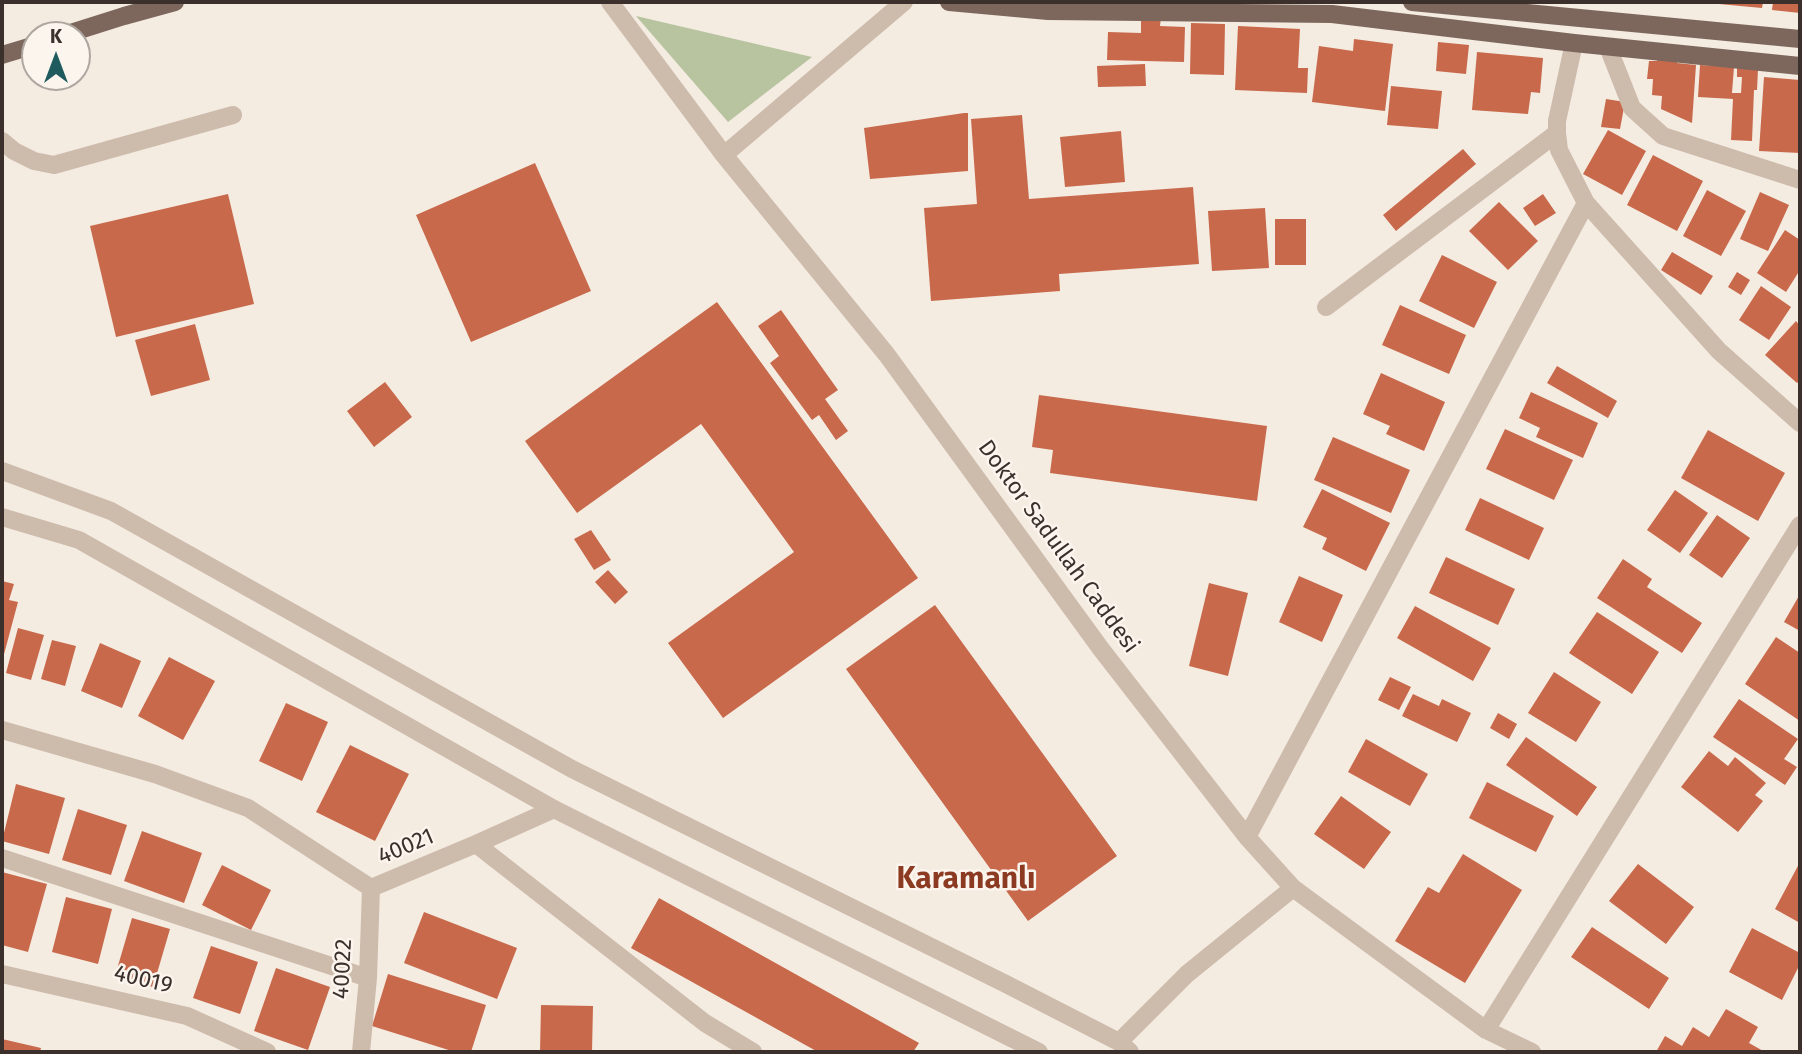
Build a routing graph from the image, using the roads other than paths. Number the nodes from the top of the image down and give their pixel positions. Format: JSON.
{"nodes":[{"id":1,"x":175,"y":2,"type":"edge"},
{"id":2,"x":610,"y":2,"type":"edge"},
{"id":3,"x":904,"y":2,"type":"edge"},
{"id":4,"x":949,"y":2,"type":"edge"},
{"id":5,"x":1412,"y":2,"type":"edge"},
{"id":6,"x":1488,"y":5,"type":"edge"},
{"id":7,"x":91,"y":26,"type":"edge"},
{"id":8,"x":1800,"y":39,"type":"edge"},
{"id":9,"x":1574,"y":43,"type":"junction"},
{"id":10,"x":1608,"y":47,"type":"junction"},
{"id":11,"x":21,"y":49,"type":"edge"},
{"id":12,"x":2,"y":55,"type":"edge"},
{"id":13,"x":1800,"y":66,"type":"edge"},
{"id":14,"x":233,"y":115,"type":"dead end"},
{"id":15,"x":1558,"y":133,"type":"junction"},
{"id":16,"x":2,"y":141,"type":"edge"},
{"id":17,"x":724,"y":155,"type":"junction"},
{"id":18,"x":1800,"y":180,"type":"edge"},
{"id":19,"x":1586,"y":203,"type":"junction"},
{"id":20,"x":1326,"y":307,"type":"dead end"},
{"id":21,"x":1800,"y":423,"type":"edge"},
{"id":22,"x":2,"y":471,"type":"edge"},
{"id":23,"x":2,"y":517,"type":"edge"},
{"id":24,"x":1800,"y":525,"type":"edge"},
{"id":25,"x":2,"y":730,"type":"edge"},
{"id":26,"x":554,"y":809,"type":"junction"},
{"id":27,"x":1247,"y":837,"type":"junction"},
{"id":28,"x":476,"y":844,"type":"junction"},
{"id":29,"x":2,"y":858,"type":"edge"},
{"id":30,"x":371,"y":888,"type":"junction"},
{"id":31,"x":1293,"y":888,"type":"junction"},
{"id":32,"x":2,"y":974,"type":"edge"},
{"id":33,"x":368,"y":978,"type":"junction"},
{"id":34,"x":1486,"y":1030,"type":"junction"},
{"id":35,"x":1125,"y":1047,"type":"edge"},
{"id":36,"x":267,"y":1052,"type":"edge"},
{"id":37,"x":361,"y":1052,"type":"edge"},
{"id":38,"x":753,"y":1052,"type":"edge"},
{"id":39,"x":1039,"y":1052,"type":"edge"},
{"id":40,"x":1532,"y":1052,"type":"edge"}],
"edges":[{"from":1,"to":7,"type":"main road"},
{"from":2,"to":17,"type":"street","name":"Doktor Sadullah Caddesi"},
{"from":3,"to":17,"type":"street"},
{"from":4,"to":9,"type":"main road"},
{"from":5,"to":6,"type":"main road"},
{"from":6,"to":8,"type":"main road"},
{"from":9,"to":10,"type":"main road"},
{"from":9,"to":15,"type":"street"},
{"from":10,"to":13,"type":"main road"},
{"from":10,"to":18,"type":"street"},
{"from":11,"to":12,"type":"main road"},
{"from":14,"to":16,"type":"street"},
{"from":15,"to":19,"type":"street"},
{"from":15,"to":20,"type":"street"},
{"from":17,"to":27,"type":"street","name":"Doktor Sadullah Caddesi"},
{"from":19,"to":21,"type":"street"},
{"from":19,"to":27,"type":"street"},
{"from":22,"to":35,"type":"street"},
{"from":23,"to":26,"type":"street"},
{"from":24,"to":34,"type":"street"},
{"from":25,"to":30,"type":"street","name":"40021"},
{"from":26,"to":28,"type":"street","name":"40021"},
{"from":26,"to":39,"type":"street"},
{"from":27,"to":31,"type":"street","name":"Doktor Sadullah Caddesi"},
{"from":28,"to":30,"type":"street","name":"40021"},
{"from":28,"to":38,"type":"street"},
{"from":29,"to":33,"type":"street"},
{"from":30,"to":33,"type":"street","name":"40022"},
{"from":31,"to":34,"type":"street","name":"Doktor Sadullah Caddesi"},
{"from":31,"to":35,"type":"street"},
{"from":32,"to":36,"type":"street","name":"40019"},
{"from":33,"to":37,"type":"street","name":"40022"},
{"from":34,"to":40,"type":"street","name":"Doktor Sadullah Caddesi"}]}
